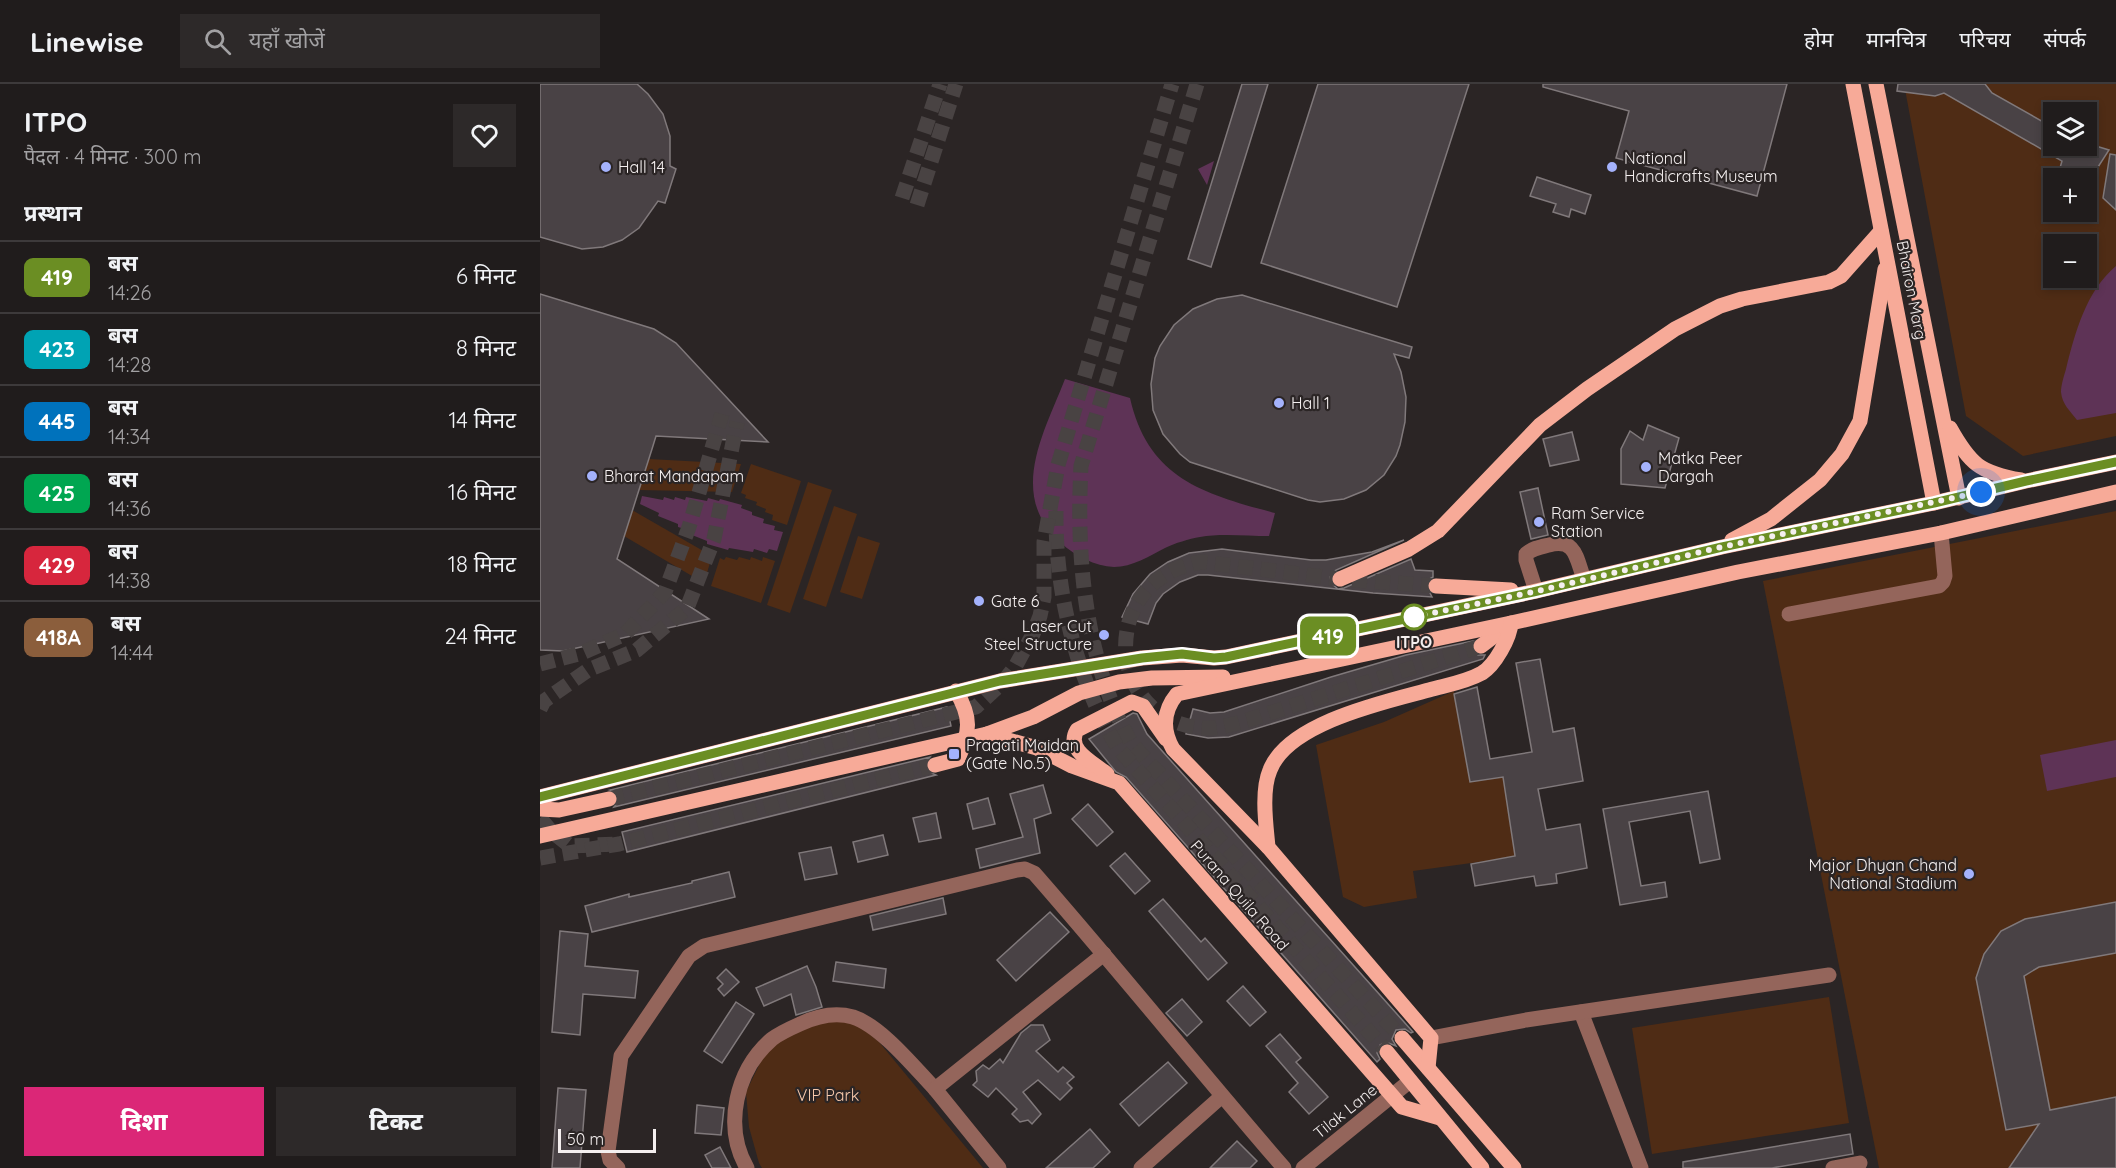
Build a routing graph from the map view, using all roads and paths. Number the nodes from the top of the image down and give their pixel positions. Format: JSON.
{"nodes":[{"id":1,"x":1853,"y":84,"type":"edge"},
{"id":2,"x":1876,"y":84,"type":"edge"},
{"id":3,"x":1881,"y":231,"type":"junction"},
{"id":4,"x":1887,"y":256,"type":"junction"},
{"id":5,"x":1944,"y":418,"type":"junction"},
{"id":6,"x":2116,"y":462,"type":"edge"},
{"id":7,"x":2026,"y":481,"type":"junction"},
{"id":8,"x":2116,"y":492,"type":"edge"},
{"id":9,"x":1959,"y":498,"type":"junction"},
{"id":10,"x":1934,"y":503,"type":"junction"},
{"id":11,"x":1941,"y":533,"type":"junction"},
{"id":12,"x":1722,"y":547,"type":"junction"},
{"id":13,"x":1340,"y":579,"type":"dead end"},
{"id":14,"x":1584,"y":579,"type":"junction"},
{"id":15,"x":1436,"y":586,"type":"tunnel mouth"},
{"id":16,"x":1534,"y":591,"type":"junction"},
{"id":17,"x":1788,"y":614,"type":"dead end"},
{"id":18,"x":1511,"y":623,"type":"junction"},
{"id":19,"x":1481,"y":646,"type":"tunnel mouth"},
{"id":20,"x":1247,"y":678,"type":"junction"},
{"id":21,"x":956,"y":691,"type":"junction"},
{"id":22,"x":987,"y":734,"type":"junction"},
{"id":23,"x":967,"y":738,"type":"junction"},
{"id":24,"x":1173,"y":749,"type":"junction"},
{"id":25,"x":935,"y":765,"type":"tunnel mouth"},
{"id":26,"x":1119,"y":783,"type":"junction"},
{"id":27,"x":540,"y":796,"type":"edge"},
{"id":28,"x":609,"y":799,"type":"tunnel mouth"},
{"id":29,"x":540,"y":809,"type":"edge"},
{"id":30,"x":540,"y":836,"type":"edge"},
{"id":31,"x":1268,"y":847,"type":"junction"},
{"id":32,"x":1104,"y":954,"type":"junction"},
{"id":33,"x":1829,"y":975,"type":"dead end"},
{"id":34,"x":1581,"y":1012,"type":"junction"},
{"id":35,"x":1402,"y":1038,"type":"tunnel mouth"},
{"id":36,"x":1431,"y":1038,"type":"junction"},
{"id":37,"x":1387,"y":1052,"type":"tunnel mouth"},
{"id":38,"x":1428,"y":1068,"type":"junction"},
{"id":39,"x":1410,"y":1081,"type":"junction"},
{"id":40,"x":935,"y":1089,"type":"junction"},
{"id":41,"x":1222,"y":1096,"type":"junction"},
{"id":42,"x":1392,"y":1096,"type":"junction"},
{"id":43,"x":1440,"y":1118,"type":"junction"},
{"id":44,"x":1860,"y":1163,"type":"dead end"},
{"id":45,"x":618,"y":1168,"type":"edge"},
{"id":46,"x":747,"y":1168,"type":"edge"},
{"id":47,"x":999,"y":1168,"type":"edge"},
{"id":48,"x":1141,"y":1168,"type":"edge"},
{"id":49,"x":1284,"y":1168,"type":"edge"},
{"id":50,"x":1304,"y":1168,"type":"edge"},
{"id":51,"x":1482,"y":1168,"type":"edge"},
{"id":52,"x":1514,"y":1168,"type":"edge"},
{"id":53,"x":1641,"y":1168,"type":"edge"},
{"id":54,"x":1833,"y":1168,"type":"edge"}],
"edges":[{"from":1,"to":3,"type":"main road","name":"Bhairon Marg"},
{"from":2,"to":5,"type":"main road","name":"Bhairon Marg"},
{"from":3,"to":4,"type":"main road","name":"Bhairon Marg"},
{"from":3,"to":13,"type":"main road"},
{"from":4,"to":10,"type":"main road","name":"Bhairon Marg"},
{"from":4,"to":12,"type":"main road"},
{"from":5,"to":7,"type":"main road"},
{"from":5,"to":9,"type":"main road","name":"Bhairon Marg"},
{"from":6,"to":7,"type":"main road"},
{"from":7,"to":9,"type":"main road"},
{"from":8,"to":11,"type":"main road"},
{"from":9,"to":10,"type":"main road"},
{"from":10,"to":12,"type":"main road"},
{"from":11,"to":17,"type":"street"},
{"from":11,"to":18,"type":"main road"},
{"from":12,"to":14,"type":"main road"},
{"from":14,"to":16,"type":"main road"},
{"from":14,"to":16,"type":"street"},
{"from":15,"to":16,"type":"main road"},
{"from":16,"to":21,"type":"main road"},
{"from":18,"to":19,"type":"main road"},
{"from":18,"to":20,"type":"main road"},
{"from":18,"to":31,"type":"main road"},
{"from":20,"to":22,"type":"main road"},
{"from":20,"to":24,"type":"main road"},
{"from":21,"to":23,"type":"main road"},
{"from":21,"to":27,"type":"main road"},
{"from":22,"to":23,"type":"main road"},
{"from":22,"to":26,"type":"main road","name":"Purana Quila Road"},
{"from":23,"to":25,"type":"main road"},
{"from":23,"to":30,"type":"main road"},
{"from":24,"to":26,"type":"main road"},
{"from":24,"to":31,"type":"main road"},
{"from":26,"to":42,"type":"main road","name":"Purana Quila Road"},
{"from":28,"to":29,"type":"main road"},
{"from":31,"to":36,"type":"main road"},
{"from":32,"to":40,"type":"street"},
{"from":32,"to":41,"type":"street"},
{"from":32,"to":45,"type":"street"},
{"from":33,"to":34,"type":"street"},
{"from":34,"to":36,"type":"street"},
{"from":34,"to":53,"type":"street"},
{"from":35,"to":38,"type":"main road"},
{"from":36,"to":38,"type":"main road"},
{"from":37,"to":39,"type":"main road"},
{"from":38,"to":52,"type":"main road"},
{"from":39,"to":42,"type":"street","name":"Tilak Lane"},
{"from":39,"to":43,"type":"main road"},
{"from":40,"to":46,"type":"street"},
{"from":40,"to":47,"type":"street"},
{"from":41,"to":48,"type":"street"},
{"from":41,"to":49,"type":"street"},
{"from":42,"to":43,"type":"main road","name":"Purana Quila Road"},
{"from":42,"to":50,"type":"street","name":"Tilak Lane"},
{"from":43,"to":51,"type":"main road"},
{"from":44,"to":54,"type":"street"}]}
